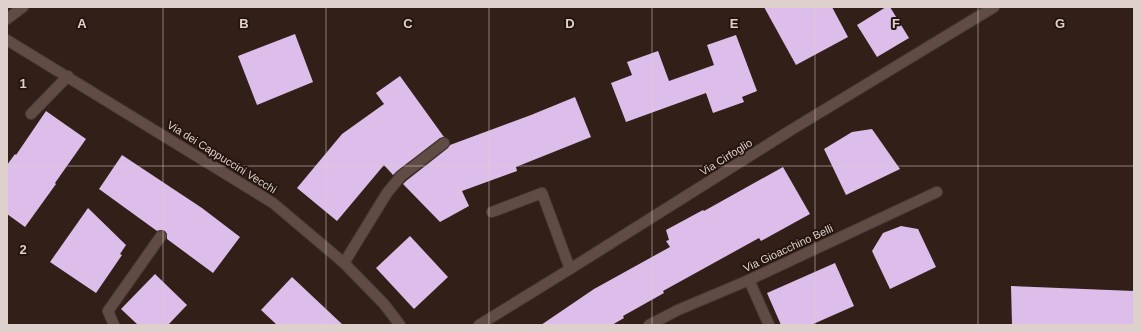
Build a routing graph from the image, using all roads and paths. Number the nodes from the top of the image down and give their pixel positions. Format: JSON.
{"nodes":[{"id":1,"x":23,"y":7,"type":"edge"},
{"id":2,"x":990,"y":9,"type":"edge"},
{"id":3,"x":9,"y":14,"type":"edge"},
{"id":4,"x":7,"y":40,"type":"edge"},
{"id":5,"x":68,"y":76,"type":"junction"},
{"id":6,"x":31,"y":114,"type":"dead end"},
{"id":7,"x":444,"y":143,"type":"dead end"},
{"id":8,"x":937,"y":192,"type":"dead end"},
{"id":9,"x":492,"y":212,"type":"dead end"},
{"id":10,"x":161,"y":236,"type":"dead end"},
{"id":11,"x":344,"y":263,"type":"junction"},
{"id":12,"x":570,"y":270,"type":"junction"},
{"id":13,"x":749,"y":280,"type":"junction"},
{"id":14,"x":114,"y":325,"type":"edge"},
{"id":15,"x":400,"y":325,"type":"edge"},
{"id":16,"x":479,"y":325,"type":"edge"},
{"id":17,"x":649,"y":325,"type":"edge"},
{"id":18,"x":769,"y":325,"type":"edge"}],
"edges":[{"from":1,"to":3,"type":"street"},
{"from":2,"to":12,"type":"street","name":"Via Cirfoglio"},
{"from":4,"to":5,"type":"street","name":"Via dei Cappuccini Vecchi"},
{"from":5,"to":6,"type":"street"},
{"from":5,"to":11,"type":"street","name":"Via dei Cappuccini Vecchi"},
{"from":7,"to":11,"type":"street"},
{"from":8,"to":13,"type":"street","name":"Via Gioacchino Belli"},
{"from":9,"to":12,"type":"street"},
{"from":10,"to":14,"type":"street"},
{"from":11,"to":15,"type":"street","name":"Via dei Cappuccini Vecchi"},
{"from":12,"to":16,"type":"street","name":"Via Cirfoglio"},
{"from":13,"to":17,"type":"street","name":"Via Gioacchino Belli"},
{"from":13,"to":18,"type":"street"}]}
